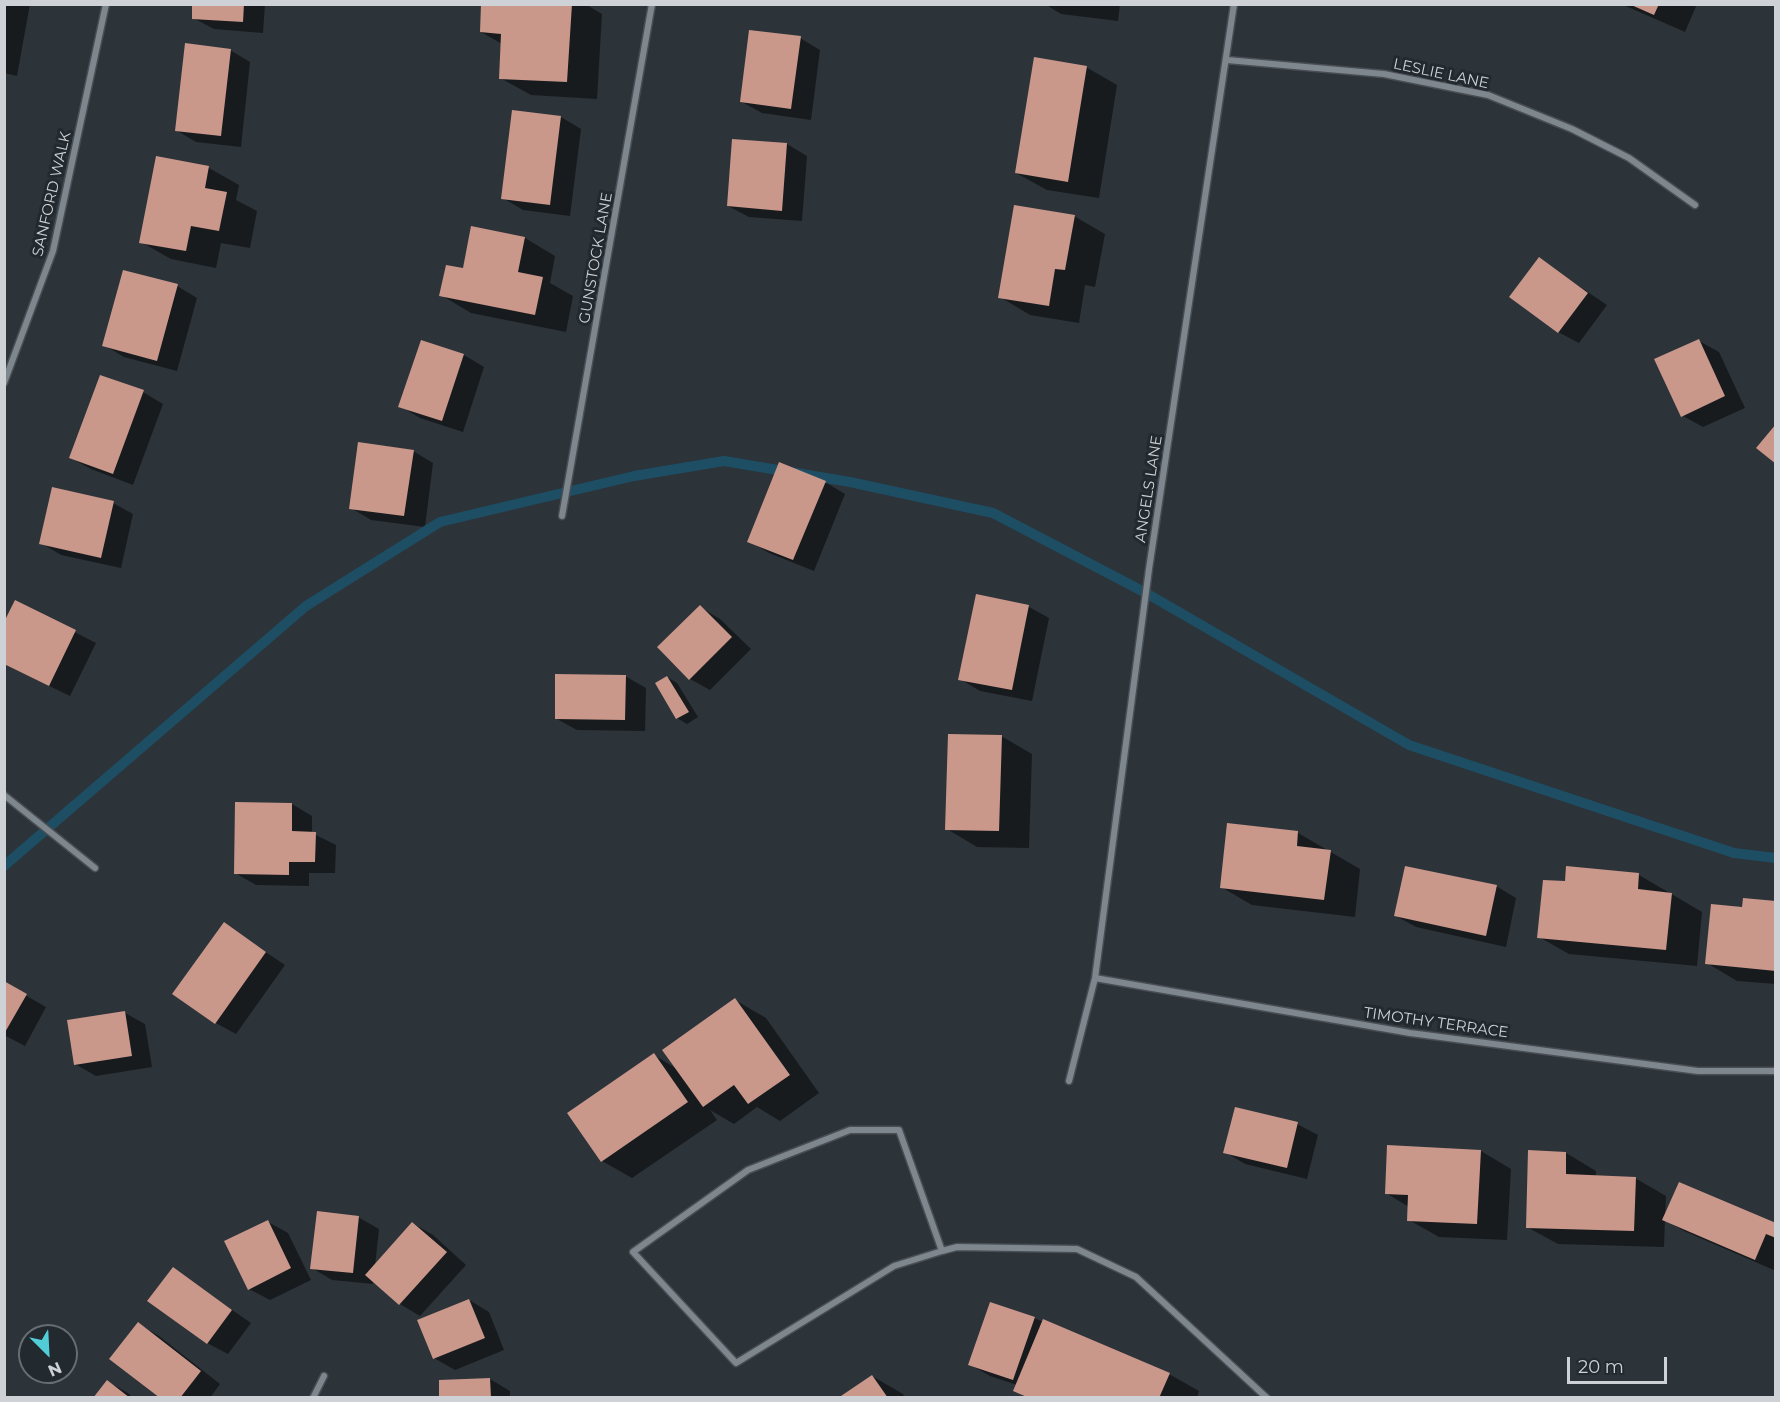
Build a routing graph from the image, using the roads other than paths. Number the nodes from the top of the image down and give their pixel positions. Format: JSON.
{"nodes":[{"id":1,"x":106,"y":4,"type":"edge"},
{"id":2,"x":652,"y":4,"type":"edge"},
{"id":3,"x":1234,"y":4,"type":"edge"},
{"id":4,"x":1227,"y":60,"type":"junction"},
{"id":5,"x":1695,"y":205,"type":"dead end"},
{"id":6,"x":4,"y":383,"type":"edge"},
{"id":7,"x":562,"y":516,"type":"dead end"},
{"id":8,"x":4,"y":795,"type":"edge"},
{"id":9,"x":95,"y":868,"type":"dead end"},
{"id":10,"x":1095,"y":978,"type":"junction"},
{"id":11,"x":1776,"y":1071,"type":"edge"},
{"id":12,"x":1069,"y":1081,"type":"dead end"},
{"id":13,"x":942,"y":1251,"type":"junction"},
{"id":14,"x":324,"y":1376,"type":"dead end"},
{"id":15,"x":313,"y":1398,"type":"edge"},
{"id":16,"x":1267,"y":1398,"type":"edge"}],
"edges":[{"from":1,"to":6,"type":"street","name":"SANFORD WALK"},
{"from":2,"to":7,"type":"street","name":"GUNSTOCK LANE"},
{"from":3,"to":4,"type":"street","name":"ANGELS LANE"},
{"from":4,"to":5,"type":"street","name":"LESLIE LANE"},
{"from":4,"to":10,"type":"street","name":"ANGELS LANE"},
{"from":8,"to":9,"type":"street"},
{"from":10,"to":11,"type":"street","name":"TIMOTHY TERRACE"},
{"from":10,"to":12,"type":"street","name":"ANGELS LANE"},
{"from":13,"to":13,"type":"street"},
{"from":13,"to":16,"type":"street"},
{"from":14,"to":15,"type":"street"}]}
